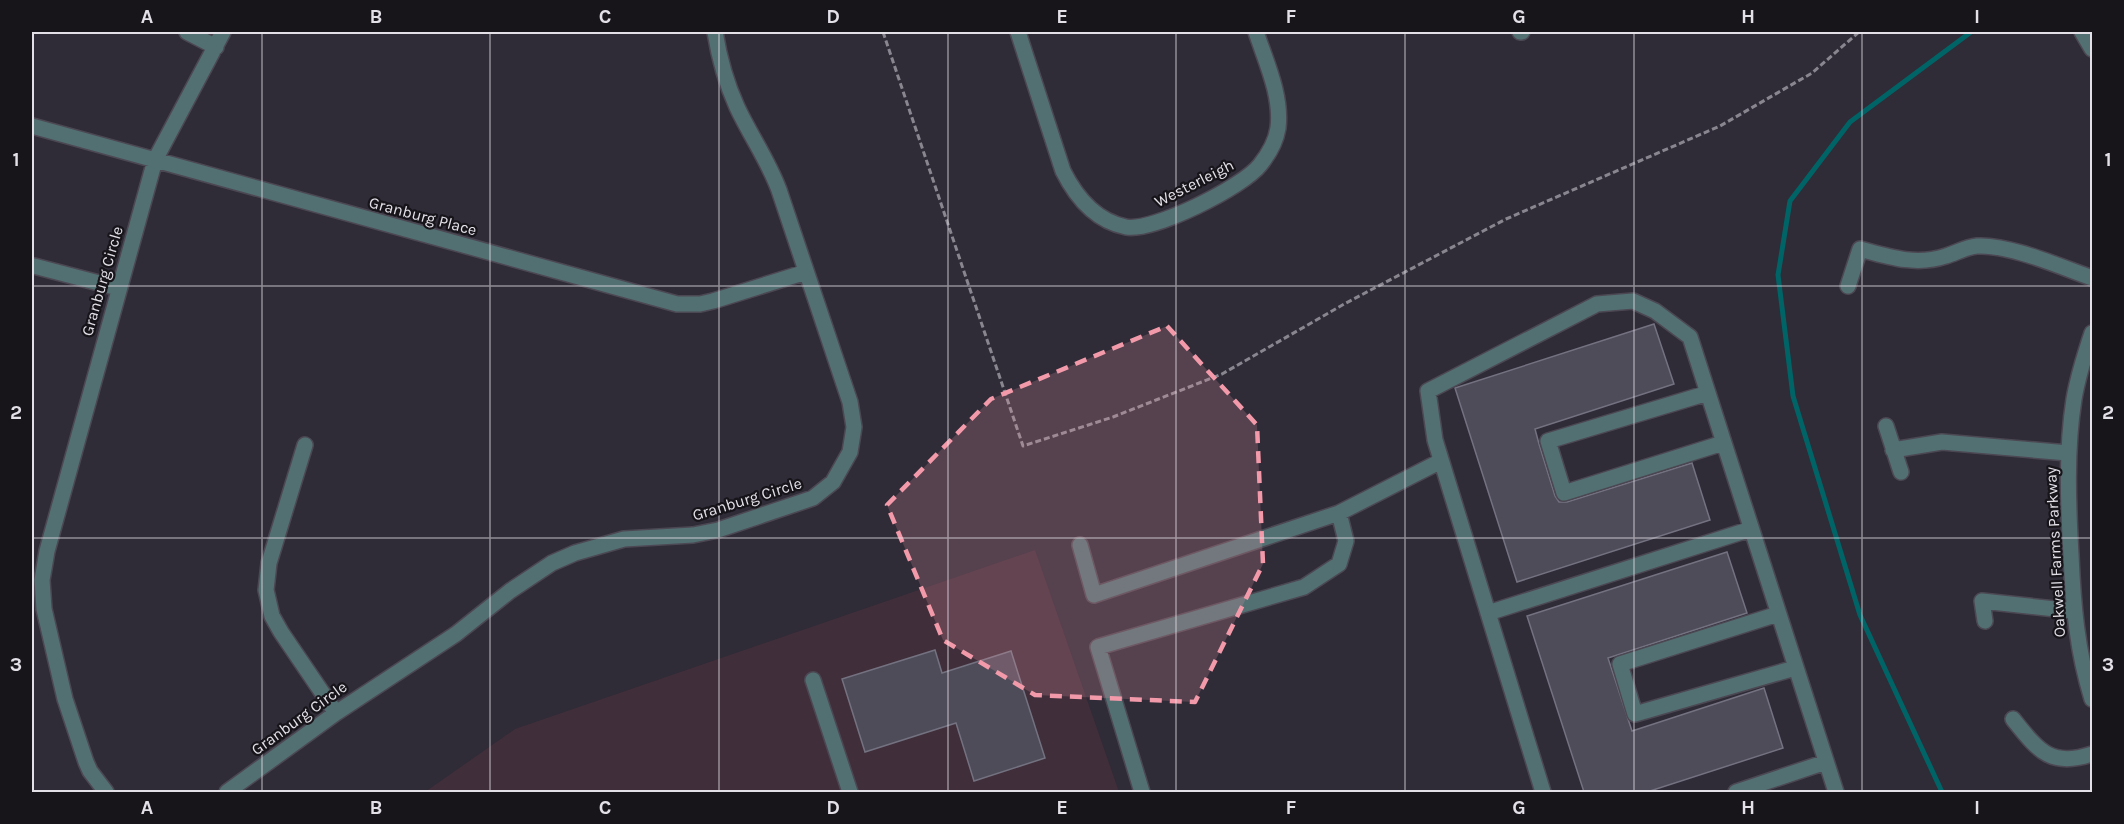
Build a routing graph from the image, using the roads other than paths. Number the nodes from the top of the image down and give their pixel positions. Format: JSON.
{"nodes":[{"id":1,"x":187,"y":32,"type":"edge"},
{"id":2,"x":223,"y":32,"type":"edge"},
{"id":3,"x":715,"y":32,"type":"edge"},
{"id":4,"x":1018,"y":32,"type":"edge"},
{"id":5,"x":1256,"y":32,"type":"edge"},
{"id":6,"x":2082,"y":32,"type":"edge"},
{"id":7,"x":216,"y":47,"type":"junction"},
{"id":8,"x":2092,"y":49,"type":"edge"},
{"id":9,"x":32,"y":126,"type":"edge"},
{"id":10,"x":155,"y":160,"type":"junction"},
{"id":11,"x":34,"y":266,"type":"dead end"},
{"id":12,"x":806,"y":272,"type":"junction"},
{"id":13,"x":2092,"y":278,"type":"edge"},
{"id":14,"x":1848,"y":286,"type":"dead end"},
{"id":15,"x":118,"y":288,"type":"junction"},
{"id":16,"x":2092,"y":333,"type":"edge"},
{"id":17,"x":1708,"y":393,"type":"junction"},
{"id":18,"x":1886,"y":426,"type":"dead end"},
{"id":19,"x":1724,"y":443,"type":"junction"},
{"id":20,"x":305,"y":445,"type":"dead end"},
{"id":21,"x":1893,"y":450,"type":"junction"},
{"id":22,"x":2068,"y":453,"type":"junction"},
{"id":23,"x":1441,"y":461,"type":"junction"},
{"id":24,"x":1902,"y":472,"type":"dead end"},
{"id":25,"x":1339,"y":513,"type":"junction"},
{"id":26,"x":1751,"y":529,"type":"junction"},
{"id":27,"x":1080,"y":545,"type":"dead end"},
{"id":28,"x":2074,"y":611,"type":"junction"},
{"id":29,"x":1488,"y":613,"type":"junction"},
{"id":30,"x":1778,"y":614,"type":"junction"},
{"id":31,"x":1985,"y":621,"type":"dead end"},
{"id":32,"x":1795,"y":668,"type":"junction"},
{"id":33,"x":813,"y":680,"type":"dead end"},
{"id":34,"x":2092,"y":699,"type":"edge"},
{"id":35,"x":336,"y":713,"type":"junction"},
{"id":36,"x":2013,"y":719,"type":"dead end"},
{"id":37,"x":2092,"y":754,"type":"edge"},
{"id":38,"x":1826,"y":762,"type":"junction"},
{"id":39,"x":106,"y":792,"type":"edge"},
{"id":40,"x":227,"y":792,"type":"edge"},
{"id":41,"x":850,"y":792,"type":"edge"},
{"id":42,"x":1142,"y":792,"type":"edge"},
{"id":43,"x":1543,"y":792,"type":"edge"},
{"id":44,"x":1736,"y":792,"type":"edge"},
{"id":45,"x":1836,"y":792,"type":"edge"}],
"edges":[{"from":1,"to":7,"type":"street"},
{"from":2,"to":7,"type":"street","name":"Granburg Circle"},
{"from":3,"to":12,"type":"street","name":"Granburg Circle"},
{"from":4,"to":5,"type":"street","name":"Westerleigh"},
{"from":6,"to":8,"type":"street"},
{"from":7,"to":10,"type":"street","name":"Granburg Circle"},
{"from":9,"to":10,"type":"street","name":"Granburg Place"},
{"from":10,"to":12,"type":"street","name":"Granburg Place"},
{"from":10,"to":15,"type":"street","name":"Granburg Circle"},
{"from":11,"to":15,"type":"street"},
{"from":12,"to":35,"type":"street","name":"Granburg Circle"},
{"from":13,"to":14,"type":"street"},
{"from":15,"to":39,"type":"street","name":"Granburg Circle"},
{"from":16,"to":22,"type":"street","name":"Oakwell Farms Parkway"},
{"from":17,"to":19,"type":"street"},
{"from":17,"to":19,"type":"street"},
{"from":17,"to":23,"type":"street"},
{"from":18,"to":21,"type":"street"},
{"from":19,"to":26,"type":"street"},
{"from":20,"to":35,"type":"street"},
{"from":21,"to":22,"type":"street"},
{"from":21,"to":24,"type":"street"},
{"from":22,"to":28,"type":"street","name":"Oakwell Farms Parkway"},
{"from":23,"to":25,"type":"street"},
{"from":23,"to":29,"type":"street"},
{"from":25,"to":27,"type":"street"},
{"from":25,"to":42,"type":"street"},
{"from":26,"to":29,"type":"street"},
{"from":26,"to":30,"type":"street"},
{"from":28,"to":31,"type":"street"},
{"from":28,"to":34,"type":"street","name":"Oakwell Farms Parkway"},
{"from":29,"to":43,"type":"street"},
{"from":30,"to":32,"type":"street"},
{"from":30,"to":32,"type":"street"},
{"from":32,"to":38,"type":"street"},
{"from":33,"to":41,"type":"street"},
{"from":35,"to":40,"type":"street","name":"Granburg Circle"},
{"from":36,"to":37,"type":"street"},
{"from":38,"to":44,"type":"street"},
{"from":38,"to":45,"type":"street"}]}
